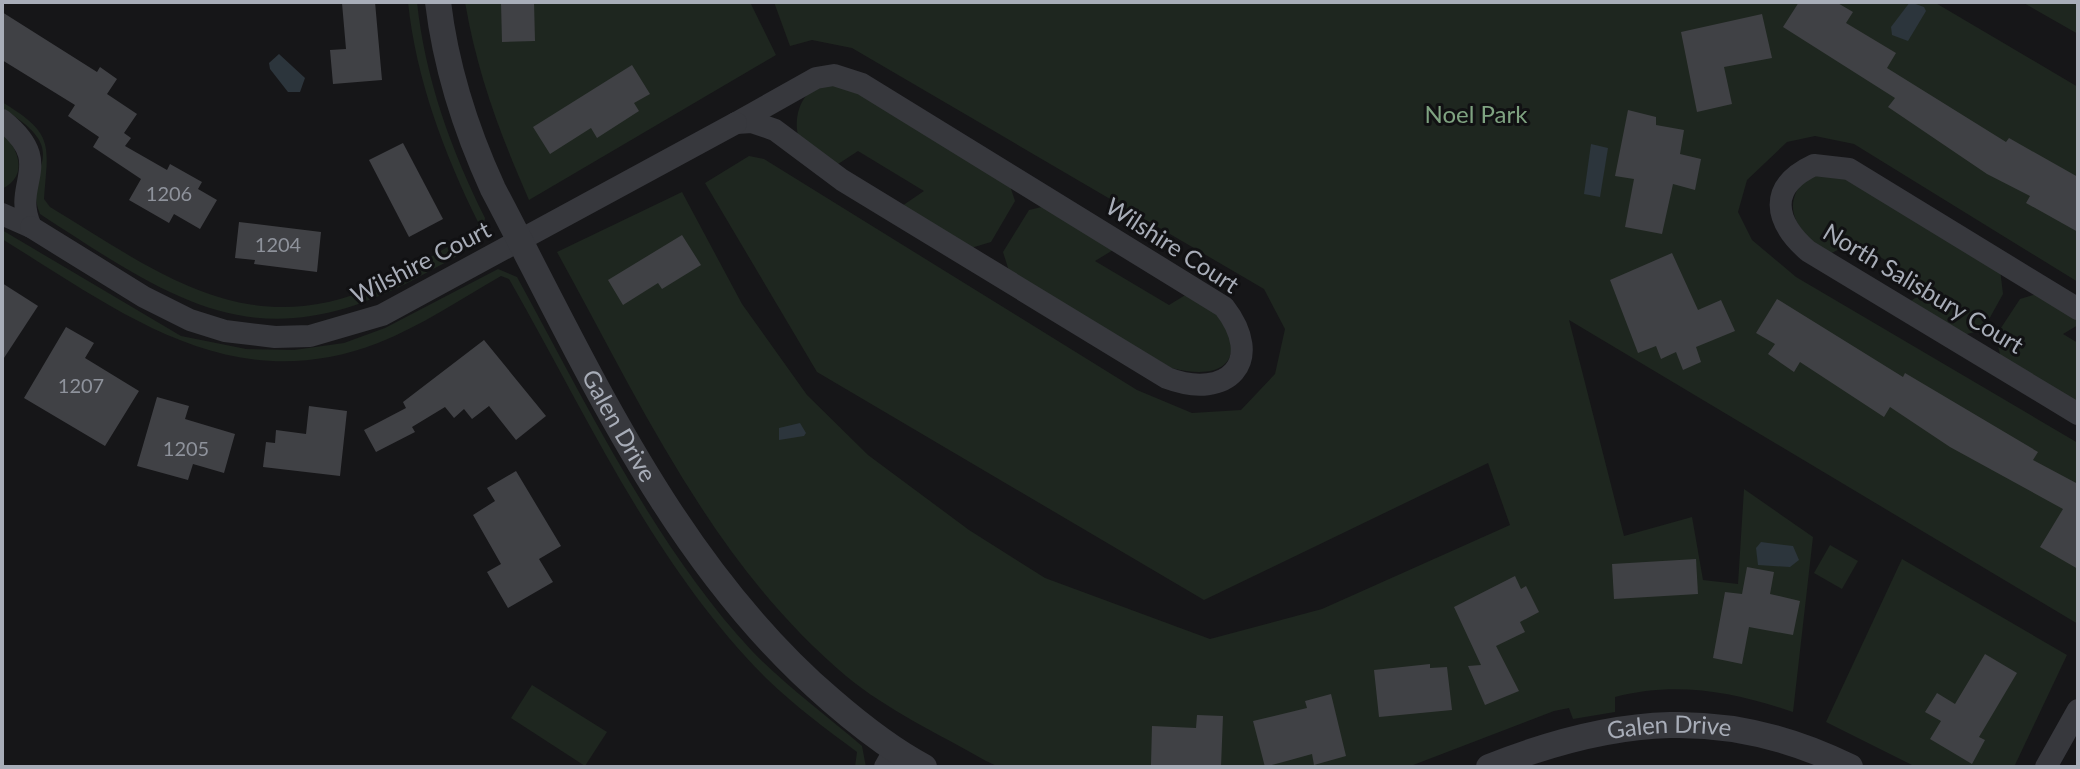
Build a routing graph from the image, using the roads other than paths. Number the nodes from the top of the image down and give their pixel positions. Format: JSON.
{"nodes":[{"id":1,"x":438,"y":2,"type":"edge"},
{"id":2,"x":2,"y":120,"type":"edge"},
{"id":3,"x":736,"y":123,"type":"junction"},
{"id":4,"x":2,"y":214,"type":"edge"},
{"id":5,"x":31,"y":227,"type":"junction"},
{"id":6,"x":520,"y":242,"type":"junction"},
{"id":7,"x":2078,"y":309,"type":"edge"},
{"id":8,"x":2078,"y":414,"type":"edge"},
{"id":9,"x":2078,"y":710,"type":"edge"},
{"id":10,"x":889,"y":759,"type":"edge"},
{"id":11,"x":924,"y":767,"type":"edge"},
{"id":12,"x":1489,"y":767,"type":"edge"},
{"id":13,"x":1850,"y":767,"type":"edge"},
{"id":14,"x":2046,"y":767,"type":"edge"}],
"edges":[{"from":1,"to":6,"type":"street","name":"Galen Drive"},
{"from":2,"to":5,"type":"street"},
{"from":3,"to":3,"type":"street","name":"Wilshire Court"},
{"from":3,"to":6,"type":"street","name":"Wilshire Court"},
{"from":4,"to":5,"type":"street","name":"Wilshire Court"},
{"from":5,"to":6,"type":"street","name":"Wilshire Court"},
{"from":6,"to":10,"type":"street","name":"Galen Drive"},
{"from":7,"to":8,"type":"street","name":"North Salisbury Court"},
{"from":9,"to":14,"type":"street"},
{"from":10,"to":11,"type":"street","name":"Galen Drive"},
{"from":12,"to":13,"type":"street","name":"Galen Drive"}]}
